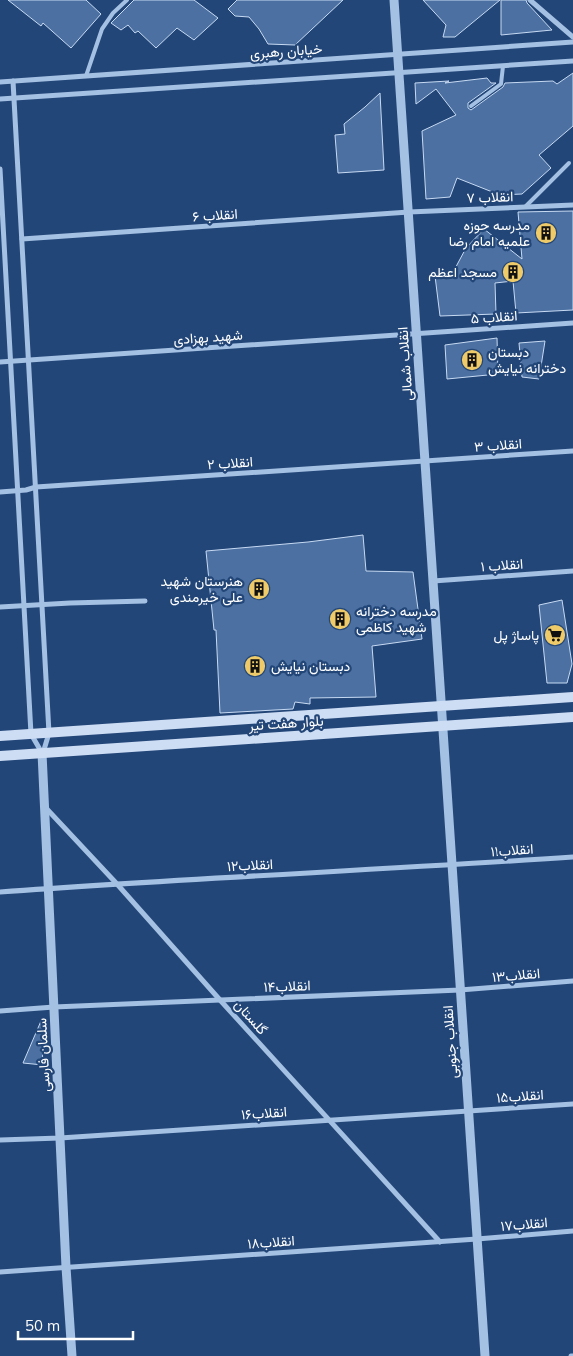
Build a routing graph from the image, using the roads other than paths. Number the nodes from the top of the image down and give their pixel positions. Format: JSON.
{"nodes":[{"id":1,"x":126,"y":0,"type":"edge"},
{"id":2,"x":394,"y":0,"type":"edge"},
{"id":3,"x":530,"y":0,"type":"edge"},
{"id":4,"x":573,"y":37,"type":"edge"},
{"id":5,"x":573,"y":42,"type":"edge"},
{"id":6,"x":398,"y":54,"type":"junction"},
{"id":7,"x":573,"y":61,"type":"edge"},
{"id":8,"x":503,"y":66,"type":"junction"},
{"id":9,"x":399,"y":73,"type":"junction"},
{"id":10,"x":86,"y":76,"type":"junction"},
{"id":11,"x":13,"y":81,"type":"junction"},
{"id":12,"x":0,"y":82,"type":"edge"},
{"id":13,"x":14,"y":98,"type":"junction"},
{"id":14,"x":0,"y":99,"type":"edge"},
{"id":15,"x":471,"y":106,"type":"dead end"},
{"id":16,"x":569,"y":164,"type":"dead end"},
{"id":17,"x":0,"y":169,"type":"edge"},
{"id":18,"x":573,"y":205,"type":"edge"},
{"id":19,"x":525,"y":207,"type":"junction"},
{"id":20,"x":409,"y":212,"type":"junction"},
{"id":21,"x":22,"y":239,"type":"junction"},
{"id":22,"x":2,"y":241,"type":"edge"},
{"id":23,"x":573,"y":323,"type":"edge"},
{"id":24,"x":417,"y":334,"type":"junction"},
{"id":25,"x":29,"y":360,"type":"junction"},
{"id":26,"x":11,"y":361,"type":"junction"},
{"id":27,"x":0,"y":362,"type":"edge"},
{"id":28,"x":573,"y":451,"type":"edge"},
{"id":29,"x":425,"y":461,"type":"junction"},
{"id":30,"x":36,"y":487,"type":"junction"},
{"id":31,"x":18,"y":491,"type":"junction"},
{"id":32,"x":0,"y":492,"type":"edge"},
{"id":33,"x":573,"y":571,"type":"edge"},
{"id":34,"x":433,"y":581,"type":"junction"},
{"id":35,"x":144,"y":600,"type":"dead end"},
{"id":36,"x":42,"y":604,"type":"junction"},
{"id":37,"x":24,"y":606,"type":"junction"},
{"id":38,"x":0,"y":607,"type":"edge"},
{"id":39,"x":573,"y":697,"type":"edge"},
{"id":40,"x":442,"y":706,"type":"junction"},
{"id":41,"x":573,"y":717,"type":"edge"},
{"id":42,"x":443,"y":726,"type":"junction"},
{"id":43,"x":50,"y":733,"type":"junction"},
{"id":44,"x":31,"y":734,"type":"junction"},
{"id":45,"x":0,"y":736,"type":"edge"},
{"id":46,"x":42,"y":753,"type":"junction"},
{"id":47,"x":0,"y":756,"type":"edge"},
{"id":48,"x":45,"y":806,"type":"junction"},
{"id":49,"x":573,"y":857,"type":"edge"},
{"id":50,"x":452,"y":865,"type":"junction"},
{"id":51,"x":117,"y":884,"type":"junction"},
{"id":52,"x":49,"y":889,"type":"junction"},
{"id":53,"x":0,"y":892,"type":"edge"},
{"id":54,"x":573,"y":981,"type":"edge"},
{"id":55,"x":460,"y":990,"type":"junction"},
{"id":56,"x":220,"y":1000,"type":"junction"},
{"id":57,"x":54,"y":1007,"type":"junction"},
{"id":58,"x":0,"y":1011,"type":"edge"},
{"id":59,"x":573,"y":1104,"type":"edge"},
{"id":60,"x":468,"y":1111,"type":"junction"},
{"id":61,"x":329,"y":1120,"type":"junction"},
{"id":62,"x":60,"y":1138,"type":"junction"},
{"id":63,"x":0,"y":1140,"type":"edge"},
{"id":64,"x":573,"y":1231,"type":"edge"},
{"id":65,"x":477,"y":1239,"type":"junction"},
{"id":66,"x":440,"y":1242,"type":"junction"},
{"id":67,"x":66,"y":1267,"type":"junction"},
{"id":68,"x":0,"y":1272,"type":"edge"},
{"id":69,"x":72,"y":1356,"type":"edge"},
{"id":70,"x":485,"y":1356,"type":"edge"}],
"edges":[{"from":1,"to":10,"type":"lane"},
{"from":2,"to":6,"type":"street","name":"انقلاب شمالی"},
{"from":3,"to":4,"type":"street"},
{"from":5,"to":6,"type":"street","name":"خیابان رهبری"},
{"from":6,"to":9,"type":"street","name":"انقلاب شمالی"},
{"from":6,"to":10,"type":"street","name":"خیابان رهبری"},
{"from":7,"to":8,"type":"street","name":"خیابان رهبری"},
{"from":8,"to":9,"type":"street","name":"خیابان رهبری"},
{"from":8,"to":15,"type":"lane"},
{"from":9,"to":13,"type":"street","name":"خیابان رهبری"},
{"from":9,"to":20,"type":"street","name":"انقلاب شمالی"},
{"from":10,"to":11,"type":"street","name":"خیابان رهبری"},
{"from":11,"to":12,"type":"street","name":"خیابان رهبری"},
{"from":11,"to":13,"type":"street"},
{"from":13,"to":14,"type":"street","name":"خیابان رهبری"},
{"from":13,"to":21,"type":"street"},
{"from":16,"to":19,"type":"lane"},
{"from":17,"to":22,"type":"street"},
{"from":18,"to":19,"type":"street","name":"انقلاب ۷"},
{"from":19,"to":20,"type":"street","name":"انقلاب ۷"},
{"from":20,"to":21,"type":"street","name":"انقلاب ۶"},
{"from":20,"to":24,"type":"street","name":"انقلاب شمالی"},
{"from":21,"to":25,"type":"street"},
{"from":22,"to":26,"type":"street"},
{"from":23,"to":24,"type":"street","name":"انقلاب ۵"},
{"from":24,"to":25,"type":"street","name":"شهید بهزادی"},
{"from":24,"to":29,"type":"street","name":"انقلاب شمالی"},
{"from":25,"to":26,"type":"street","name":"شهید بهزادی"},
{"from":25,"to":30,"type":"street"},
{"from":26,"to":27,"type":"street","name":"شهید بهزادی"},
{"from":26,"to":31,"type":"street"},
{"from":28,"to":29,"type":"street","name":"انقلاب ۳"},
{"from":29,"to":30,"type":"street","name":"انقلاب ۲"},
{"from":29,"to":34,"type":"street","name":"انقلاب شمالی"},
{"from":30,"to":31,"type":"street","name":"انقلاب ۲"},
{"from":30,"to":36,"type":"street"},
{"from":31,"to":32,"type":"street","name":"انقلاب ۲"},
{"from":31,"to":37,"type":"street"},
{"from":33,"to":34,"type":"street","name":"انقلاب ۱"},
{"from":34,"to":40,"type":"street","name":"انقلاب شمالی"},
{"from":35,"to":36,"type":"street"},
{"from":36,"to":37,"type":"street"},
{"from":36,"to":43,"type":"street"},
{"from":37,"to":38,"type":"street"},
{"from":37,"to":44,"type":"street"},
{"from":39,"to":40,"type":"main road","name":"بلوار هفت تیر"},
{"from":40,"to":42,"type":"street","name":"انقلاب شمالی"},
{"from":40,"to":43,"type":"main road","name":"بلوار هفت تیر"},
{"from":41,"to":42,"type":"main road","name":"بلوار هفت تیر"},
{"from":42,"to":46,"type":"main road","name":"بلوار هفت تیر"},
{"from":42,"to":50,"type":"street","name":"انقلاب جنوبی"},
{"from":43,"to":44,"type":"main road","name":"بلوار هفت تیر"},
{"from":43,"to":46,"type":"street"},
{"from":44,"to":45,"type":"main road","name":"بلوار هفت تیر"},
{"from":44,"to":46,"type":"street"},
{"from":46,"to":47,"type":"main road","name":"بلوار هفت تیر"},
{"from":46,"to":48,"type":"street","name":"سلمان فارسی"},
{"from":48,"to":51,"type":"street","name":"گلستان"},
{"from":48,"to":52,"type":"street","name":"سلمان فارسی"},
{"from":49,"to":50,"type":"street","name":"انقلاب۱۱"},
{"from":50,"to":51,"type":"street","name":"انقلاب۱۲"},
{"from":50,"to":55,"type":"street","name":"انقلاب جنوبی"},
{"from":51,"to":52,"type":"street","name":"انقلاب۱۲"},
{"from":51,"to":56,"type":"street","name":"گلستان"},
{"from":52,"to":53,"type":"street","name":"انقلاب۱۲"},
{"from":52,"to":57,"type":"street","name":"سلمان فارسی"},
{"from":54,"to":55,"type":"street","name":"انقلاب۱۳"},
{"from":55,"to":56,"type":"street","name":"انقلاب۱۴"},
{"from":55,"to":60,"type":"street","name":"انقلاب جنوبی"},
{"from":56,"to":57,"type":"street","name":"انقلاب۱۴"},
{"from":56,"to":61,"type":"street","name":"گلستان"},
{"from":57,"to":58,"type":"street","name":"انقلاب۱۴"},
{"from":57,"to":62,"type":"street","name":"سلمان فارسی"},
{"from":59,"to":60,"type":"street","name":"انقلاب۱۵"},
{"from":60,"to":61,"type":"street","name":"انقلاب۱۶"},
{"from":60,"to":65,"type":"street","name":"انقلاب جنوبی"},
{"from":61,"to":62,"type":"street","name":"انقلاب۱۶"},
{"from":61,"to":66,"type":"street","name":"گلستان"},
{"from":62,"to":63,"type":"street","name":"انقلاب۱۶"},
{"from":62,"to":67,"type":"street","name":"سلمان فارسی"},
{"from":64,"to":65,"type":"street","name":"انقلاب۱۷"},
{"from":65,"to":66,"type":"street","name":"انقلاب۱۸"},
{"from":65,"to":70,"type":"street","name":"انقلاب جنوبی"},
{"from":66,"to":67,"type":"street","name":"انقلاب۱۸"},
{"from":67,"to":68,"type":"street","name":"انقلاب۱۸"},
{"from":67,"to":69,"type":"street","name":"سلمان فارسی"}]}
